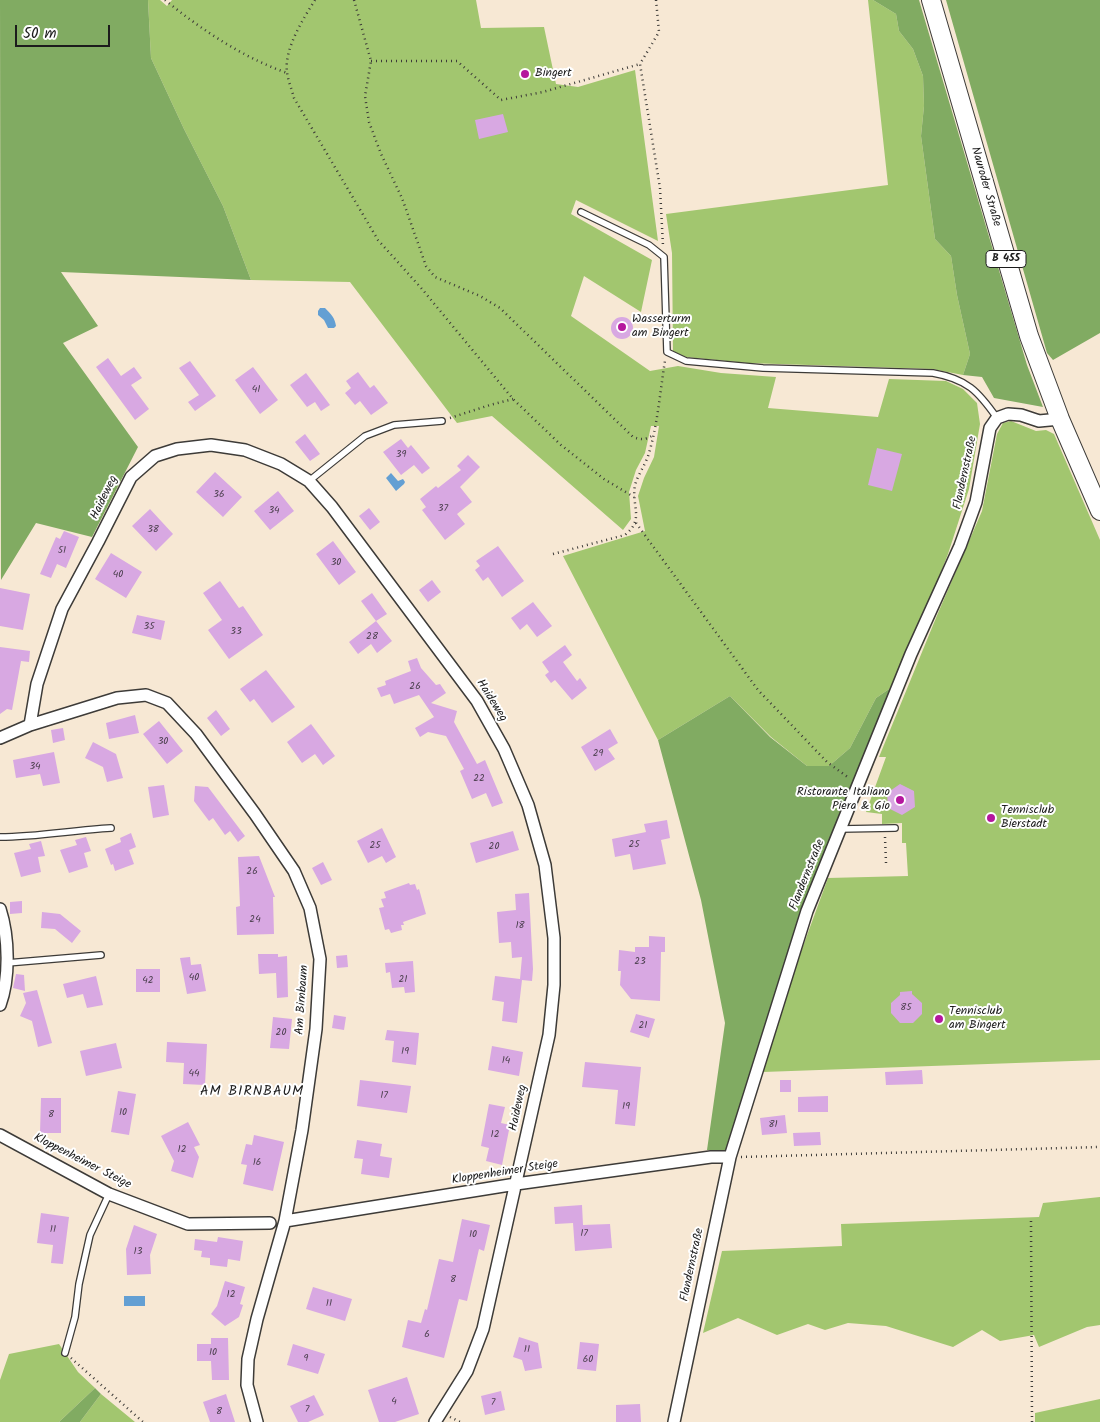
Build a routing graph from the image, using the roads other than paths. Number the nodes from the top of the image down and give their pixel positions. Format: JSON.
{"nodes":[{"id":1,"x":931,"y":0,"type":"edge"},
{"id":2,"x":581,"y":212,"type":"dead end"},
{"id":3,"x":997,"y":418,"type":"junction"},
{"id":4,"x":1060,"y":419,"type":"junction"},
{"id":5,"x":442,"y":421,"type":"road end"},
{"id":6,"x":309,"y":481,"type":"junction"},
{"id":7,"x":1100,"y":511,"type":"edge"},
{"id":8,"x":30,"y":724,"type":"junction"},
{"id":9,"x":0,"y":738,"type":"edge"},
{"id":10,"x":111,"y":828,"type":"dead end"},
{"id":11,"x":896,"y":828,"type":"dead end"},
{"id":12,"x":840,"y":829,"type":"junction"},
{"id":13,"x":0,"y":838,"type":"edge"},
{"id":14,"x":0,"y":909,"type":"edge"},
{"id":15,"x":101,"y":955,"type":"dead end"},
{"id":16,"x":7,"y":963,"type":"junction"},
{"id":17,"x":0,"y":1006,"type":"edge"},
{"id":18,"x":0,"y":1135,"type":"edge"},
{"id":19,"x":730,"y":1157,"type":"junction"},
{"id":20,"x":516,"y":1184,"type":"junction"},
{"id":21,"x":109,"y":1194,"type":"junction"},
{"id":22,"x":285,"y":1221,"type":"junction"},
{"id":23,"x":270,"y":1223,"type":"dead end"},
{"id":24,"x":65,"y":1353,"type":"road end"},
{"id":25,"x":257,"y":1422,"type":"edge"},
{"id":26,"x":435,"y":1422,"type":"edge"},
{"id":27,"x":674,"y":1422,"type":"edge"}],
"edges":[{"from":1,"to":4,"type":"main road","name":"Nauroder Straße","number":"B 455"},
{"from":2,"to":3,"type":"lane"},
{"from":3,"to":4,"type":"street"},
{"from":3,"to":12,"type":"street","name":"Flandernstraße"},
{"from":4,"to":7,"type":"main road","name":"Nauroder Straße","number":"B 455"},
{"from":5,"to":6,"type":"lane"},
{"from":6,"to":8,"type":"street","name":"Haideweg"},
{"from":6,"to":20,"type":"street","name":"Haideweg"},
{"from":8,"to":9,"type":"street","name":"Am Birnbaum"},
{"from":8,"to":22,"type":"street","name":"Am Birnbaum"},
{"from":10,"to":13,"type":"lane"},
{"from":11,"to":12,"type":"lane"},
{"from":12,"to":19,"type":"street","name":"Flandernstraße"},
{"from":14,"to":16,"type":"street"},
{"from":15,"to":16,"type":"lane"},
{"from":16,"to":17,"type":"street"},
{"from":18,"to":21,"type":"street","name":"Kloppenheimer Steige"},
{"from":19,"to":20,"type":"street","name":"Kloppenheimer Steige"},
{"from":19,"to":27,"type":"street","name":"Flandernstraße"},
{"from":20,"to":22,"type":"street","name":"Kloppenheimer Steige"},
{"from":20,"to":26,"type":"street","name":"Haideweg"},
{"from":21,"to":23,"type":"street","name":"Kloppenheimer Steige"},
{"from":21,"to":24,"type":"lane"},
{"from":22,"to":25,"type":"street","name":"Am Birnbaum"}]}
